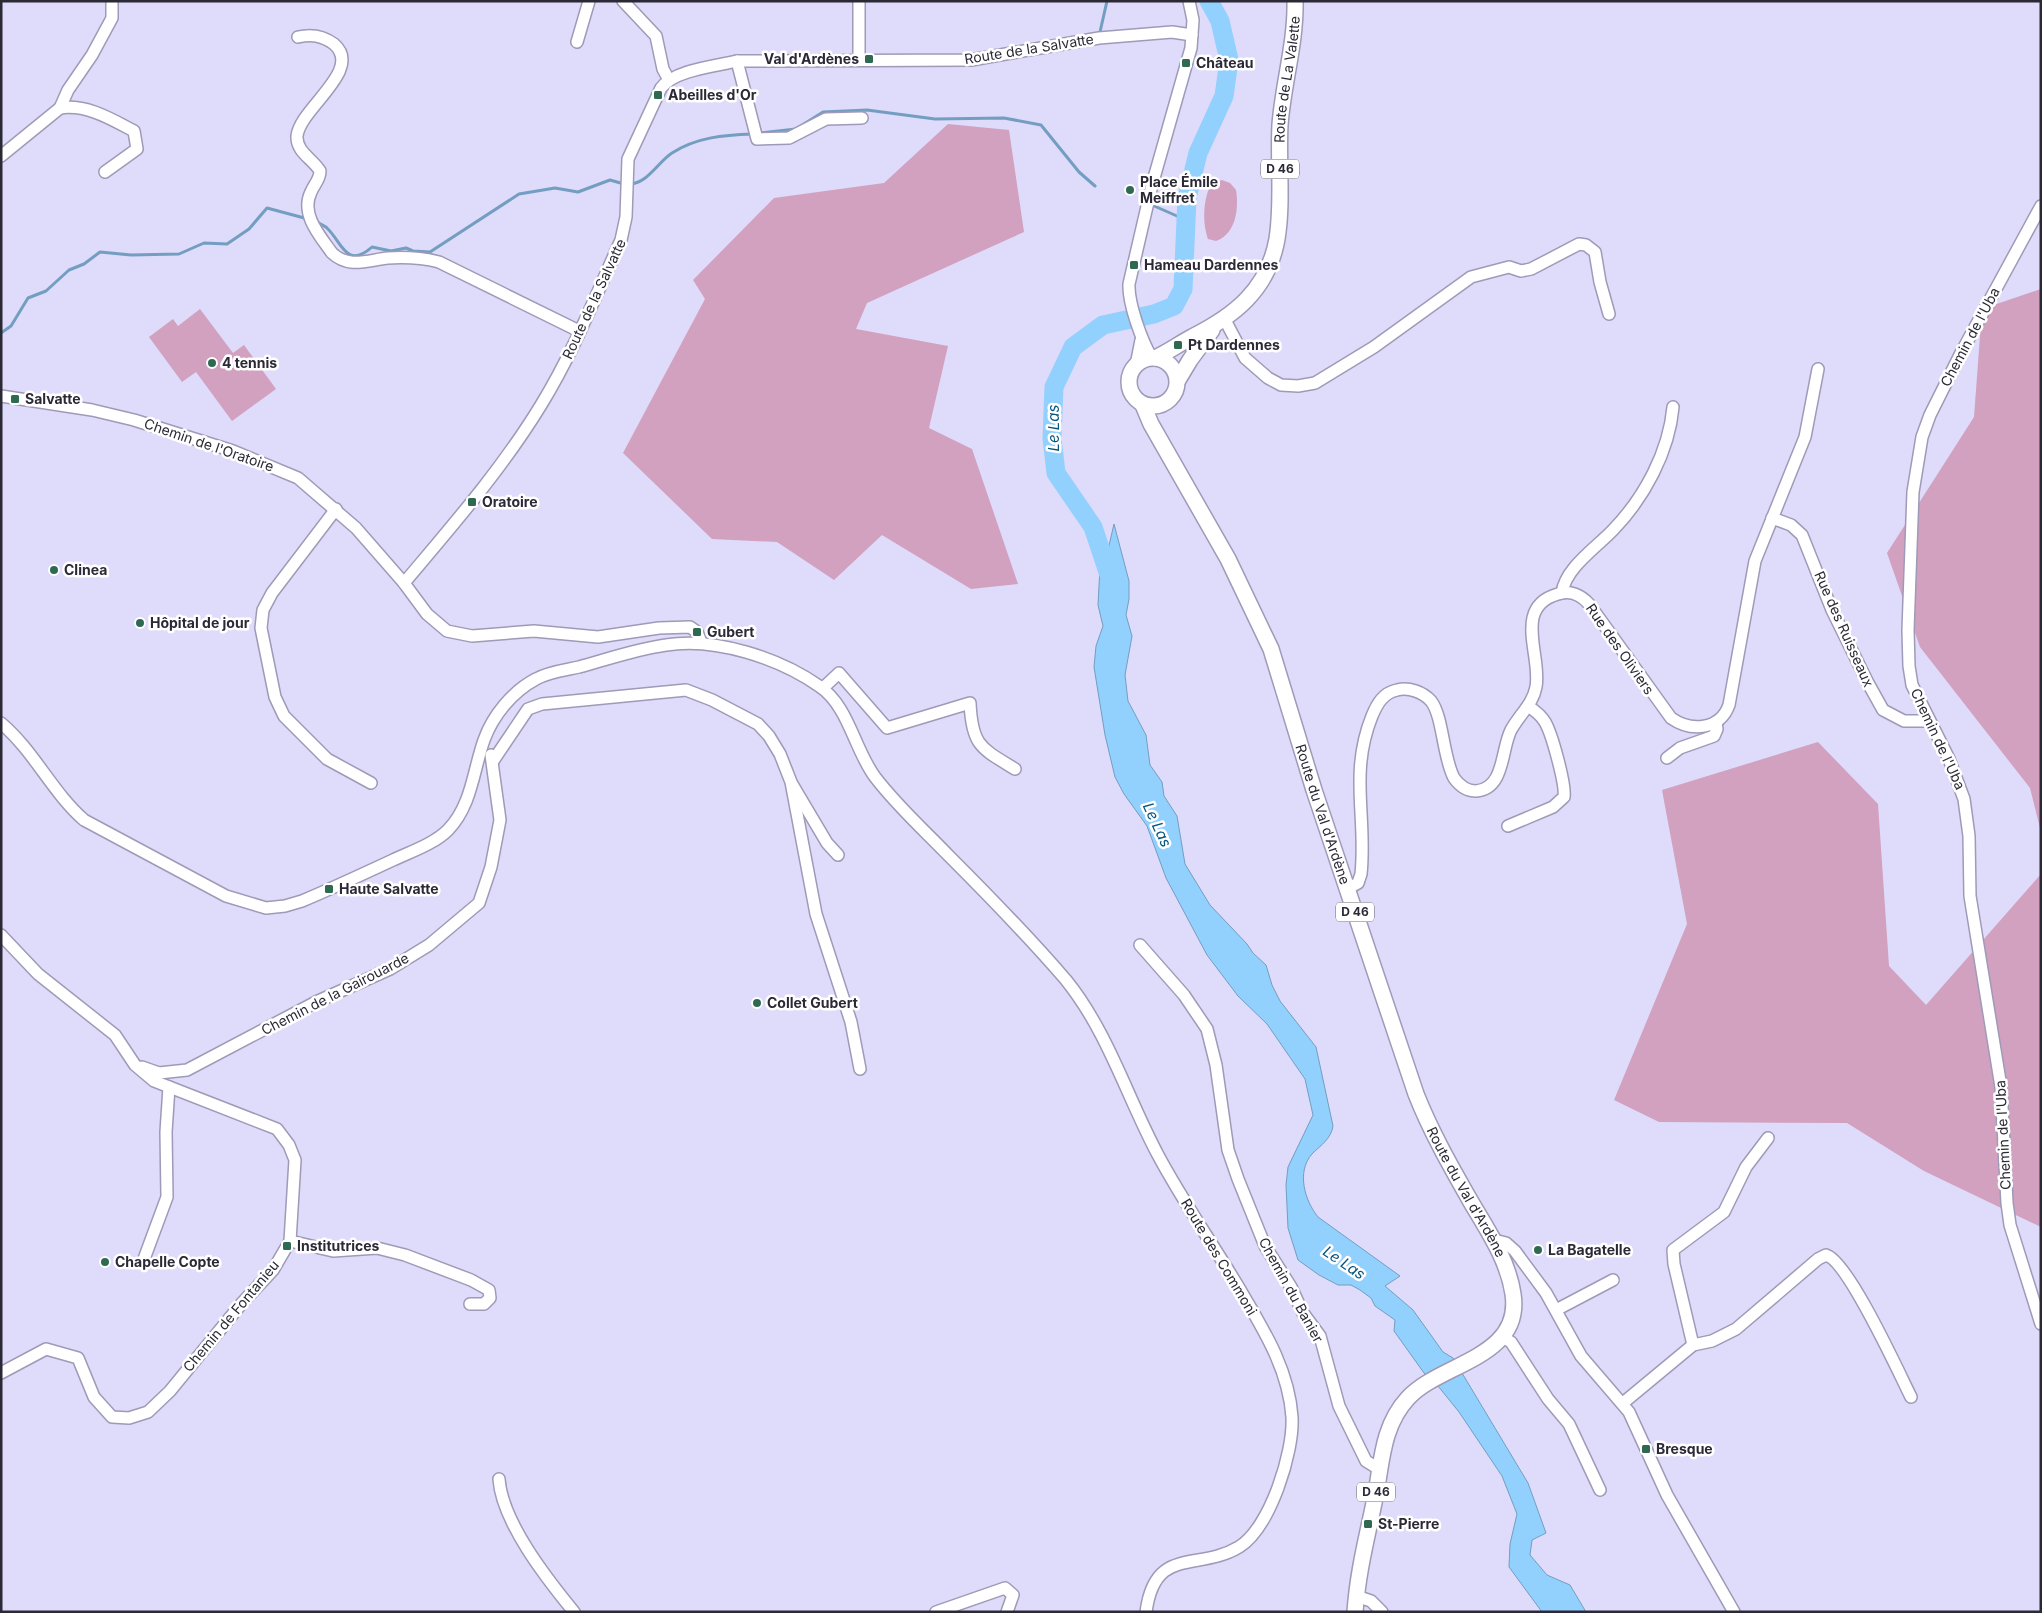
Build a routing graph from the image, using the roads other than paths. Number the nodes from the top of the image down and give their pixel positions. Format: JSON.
{"nodes":[{"id":1,"x":112,"y":1,"type":"edge"},
{"id":2,"x":589,"y":1,"type":"edge"},
{"id":3,"x":623,"y":1,"type":"edge"},
{"id":4,"x":859,"y":1,"type":"edge"},
{"id":5,"x":1188,"y":1,"type":"edge"},
{"id":6,"x":1295,"y":1,"type":"edge"},
{"id":7,"x":1192,"y":35,"type":"junction"},
{"id":8,"x":298,"y":37,"type":"dead end"},
{"id":9,"x":577,"y":42,"type":"dead end"},
{"id":10,"x":859,"y":59,"type":"junction"},
{"id":11,"x":737,"y":61,"type":"junction"},
{"id":12,"x":669,"y":80,"type":"junction"},
{"id":13,"x":60,"y":108,"type":"junction"},
{"id":14,"x":862,"y":118,"type":"dead end"},
{"id":15,"x":1,"y":156,"type":"edge"},
{"id":16,"x":105,"y":172,"type":"dead end"},
{"id":17,"x":2041,"y":206,"type":"edge"},
{"id":18,"x":1609,"y":314,"type":"dead end"},
{"id":19,"x":1220,"y":323,"type":"junction"},
{"id":20,"x":579,"y":331,"type":"junction"},
{"id":21,"x":1141,"y":337,"type":"junction"},
{"id":22,"x":1154,"y":358,"type":"junction"},
{"id":23,"x":1136,"y":365,"type":"junction"},
{"id":24,"x":1818,"y":369,"type":"dead end"},
{"id":25,"x":1178,"y":380,"type":"junction"},
{"id":26,"x":1,"y":396,"type":"edge"},
{"id":27,"x":1168,"y":402,"type":"junction"},
{"id":28,"x":1143,"y":405,"type":"junction"},
{"id":29,"x":1673,"y":407,"type":"dead end"},
{"id":30,"x":1165,"y":445,"type":"junction"},
{"id":31,"x":336,"y":509,"type":"junction"},
{"id":32,"x":1772,"y":518,"type":"junction"},
{"id":33,"x":404,"y":583,"type":"junction"},
{"id":34,"x":1562,"y":593,"type":"junction"},
{"id":35,"x":702,"y":642,"type":"junction"},
{"id":36,"x":823,"y":688,"type":"junction"},
{"id":37,"x":1528,"y":706,"type":"junction"},
{"id":38,"x":1929,"y":721,"type":"junction"},
{"id":39,"x":1716,"y":722,"type":"junction"},
{"id":40,"x":1,"y":723,"type":"edge"},
{"id":41,"x":484,"y":739,"type":"junction"},
{"id":42,"x":1667,"y":758,"type":"dead end"},
{"id":43,"x":493,"y":761,"type":"junction"},
{"id":44,"x":1015,"y":769,"type":"dead end"},
{"id":45,"x":371,"y":782,"type":"dead end"},
{"id":46,"x":791,"y":782,"type":"junction"},
{"id":47,"x":1508,"y":826,"type":"dead end"},
{"id":48,"x":838,"y":855,"type":"dead end"},
{"id":49,"x":1347,"y":889,"type":"junction"},
{"id":50,"x":1,"y":935,"type":"edge"},
{"id":51,"x":1140,"y":945,"type":"dead end"},
{"id":52,"x":135,"y":1065,"type":"junction"},
{"id":53,"x":860,"y":1069,"type":"dead end"},
{"id":54,"x":169,"y":1087,"type":"junction"},
{"id":55,"x":1768,"y":1138,"type":"dead end"},
{"id":56,"x":1494,"y":1240,"type":"junction"},
{"id":57,"x":290,"y":1241,"type":"junction"},
{"id":58,"x":144,"y":1259,"type":"dead end"},
{"id":59,"x":1613,"y":1280,"type":"dead end"},
{"id":60,"x":470,"y":1304,"type":"dead end"},
{"id":61,"x":1556,"y":1310,"type":"junction"},
{"id":62,"x":2041,"y":1324,"type":"edge"},
{"id":63,"x":1502,"y":1337,"type":"junction"},
{"id":64,"x":1693,"y":1345,"type":"junction"},
{"id":65,"x":1,"y":1373,"type":"edge"},
{"id":66,"x":1911,"y":1397,"type":"dead end"},
{"id":67,"x":1623,"y":1403,"type":"junction"},
{"id":68,"x":1379,"y":1469,"type":"junction"},
{"id":69,"x":499,"y":1479,"type":"dead end"},
{"id":70,"x":1600,"y":1490,"type":"dead end"},
{"id":71,"x":1356,"y":1604,"type":"edge"},
{"id":72,"x":574,"y":1612,"type":"edge"},
{"id":73,"x":936,"y":1612,"type":"edge"},
{"id":74,"x":1007,"y":1612,"type":"edge"},
{"id":75,"x":1146,"y":1612,"type":"edge"},
{"id":76,"x":1382,"y":1612,"type":"edge"},
{"id":77,"x":1734,"y":1612,"type":"edge"}],
"edges":[{"from":1,"to":13,"type":"street"},
{"from":2,"to":9,"type":"street"},
{"from":3,"to":12,"type":"street"},
{"from":4,"to":10,"type":"street"},
{"from":5,"to":7,"type":"street"},
{"from":6,"to":19,"type":"main road","name":"Route de La Valette","number":"D 46"},
{"from":7,"to":10,"type":"street","name":"Route de la Salvatte"},
{"from":7,"to":21,"type":"street"},
{"from":8,"to":20,"type":"street"},
{"from":10,"to":11,"type":"street","name":"Route de la Salvatte"},
{"from":11,"to":12,"type":"street","name":"Route de la Salvatte"},
{"from":11,"to":14,"type":"street"},
{"from":12,"to":20,"type":"street","name":"Route de la Salvatte"},
{"from":13,"to":15,"type":"street"},
{"from":13,"to":16,"type":"street"},
{"from":17,"to":38,"type":"street","name":"Chemin de l'Uba"},
{"from":18,"to":19,"type":"street"},
{"from":19,"to":22,"type":"main road","name":"Route de La Valette","number":"D 46"},
{"from":19,"to":25,"type":"main road","name":"Route de La Valette","number":"D 46"},
{"from":20,"to":33,"type":"street","name":"Route de la Salvatte"},
{"from":21,"to":22,"type":"street"},
{"from":21,"to":23,"type":"street"},
{"from":22,"to":23,"type":"main road"},
{"from":22,"to":25,"type":"main road"},
{"from":23,"to":28,"type":"main road"},
{"from":24,"to":32,"type":"street"},
{"from":25,"to":27,"type":"main road"},
{"from":26,"to":31,"type":"street","name":"Chemin de l'Oratoire"},
{"from":27,"to":28,"type":"main road"},
{"from":27,"to":30,"type":"main road","name":"Route du Val d'Ardène","number":"D 46"},
{"from":28,"to":30,"type":"main road","name":"Route du Val d'Ardène","number":"D 46"},
{"from":29,"to":34,"type":"street"},
{"from":30,"to":49,"type":"main road","name":"Route du Val d'Ardène","number":"D 46"},
{"from":31,"to":33,"type":"street","name":"Chemin de l'Oratoire"},
{"from":31,"to":45,"type":"street"},
{"from":32,"to":38,"type":"street","name":"Rue des Ruisseaux"},
{"from":32,"to":39,"type":"street"},
{"from":33,"to":35,"type":"street"},
{"from":34,"to":37,"type":"street"},
{"from":34,"to":39,"type":"street","name":"Rue des Oliviers"},
{"from":35,"to":36,"type":"street","name":"Route des Commoni"},
{"from":35,"to":41,"type":"street"},
{"from":36,"to":44,"type":"street"},
{"from":36,"to":75,"type":"street","name":"Route des Commoni"},
{"from":37,"to":47,"type":"street"},
{"from":37,"to":49,"type":"street"},
{"from":38,"to":62,"type":"street","name":"Chemin de l'Uba"},
{"from":39,"to":42,"type":"street"},
{"from":40,"to":41,"type":"street"},
{"from":41,"to":43,"type":"street","name":"Chemin de la Gairouarde"},
{"from":43,"to":46,"type":"street"},
{"from":43,"to":52,"type":"street","name":"Chemin de la Gairouarde"},
{"from":46,"to":48,"type":"street"},
{"from":46,"to":53,"type":"street"},
{"from":49,"to":56,"type":"main road","name":"Route du Val d'Ardène","number":"D 46"},
{"from":50,"to":52,"type":"street","name":"Chemin de Fontanieu"},
{"from":51,"to":68,"type":"street","name":"Chemin du Banier"},
{"from":52,"to":54,"type":"street","name":"Chemin de Fontanieu"},
{"from":54,"to":57,"type":"street","name":"Chemin de Fontanieu"},
{"from":54,"to":58,"type":"street"},
{"from":55,"to":64,"type":"street"},
{"from":56,"to":61,"type":"street"},
{"from":56,"to":63,"type":"main road","name":"Route du Val d'Ardène","number":"D 46"},
{"from":57,"to":60,"type":"street"},
{"from":57,"to":65,"type":"street","name":"Chemin de Fontanieu"},
{"from":59,"to":61,"type":"street"},
{"from":61,"to":67,"type":"street"},
{"from":63,"to":68,"type":"main road","name":"Route du Val d'Ardène","number":"D 46"},
{"from":63,"to":70,"type":"street"},
{"from":64,"to":66,"type":"street"},
{"from":64,"to":67,"type":"street"},
{"from":67,"to":77,"type":"street"},
{"from":68,"to":71,"type":"main road","number":"D 46"},
{"from":69,"to":72,"type":"street"},
{"from":71,"to":76,"type":"street"},
{"from":73,"to":74,"type":"street"}]}
